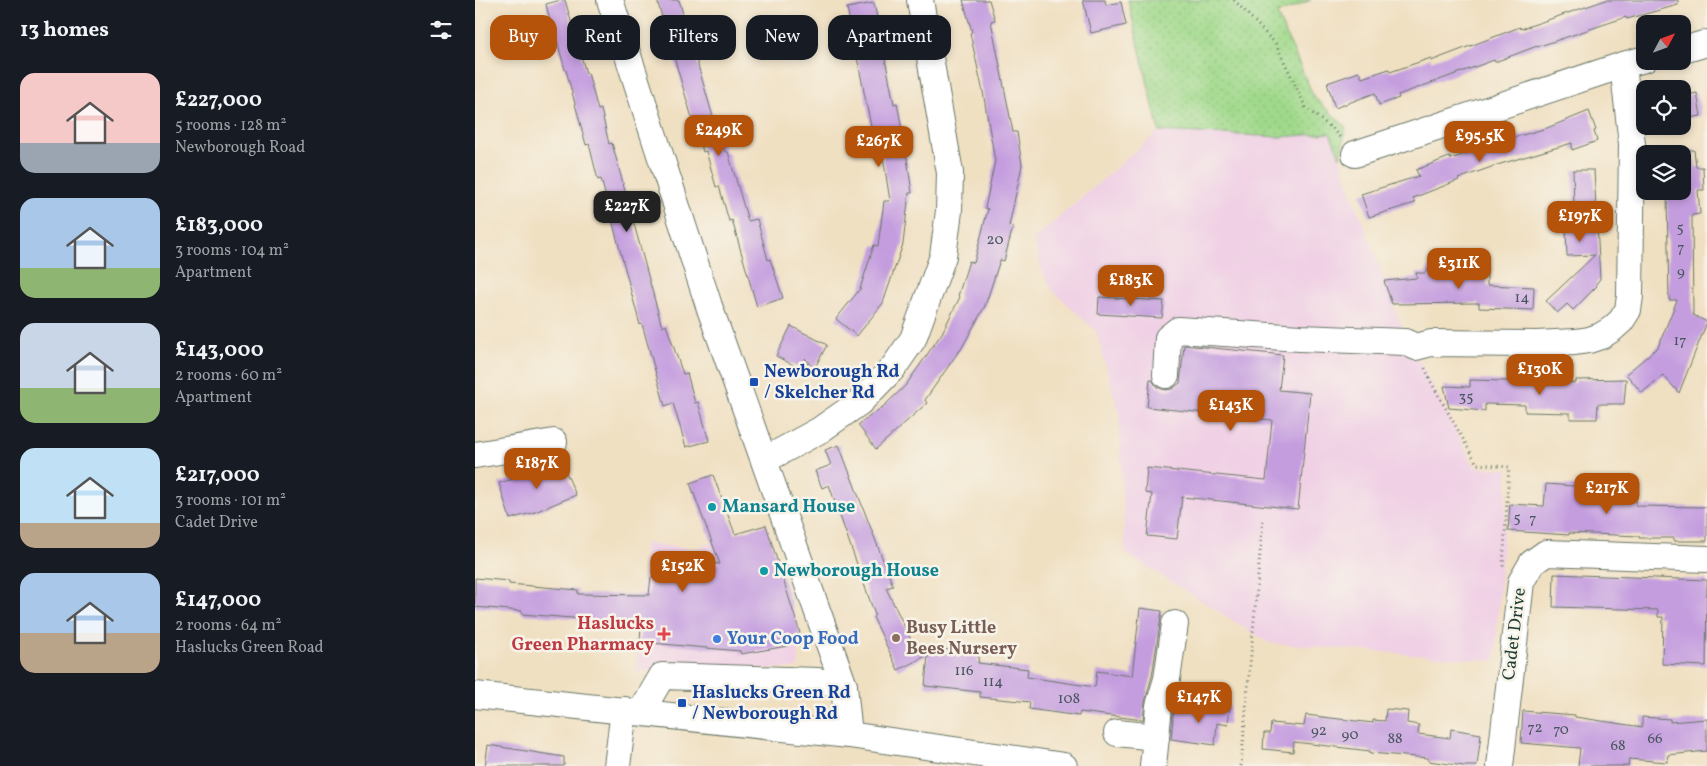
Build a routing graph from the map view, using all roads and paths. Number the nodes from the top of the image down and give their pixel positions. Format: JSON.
{"nodes":[{"id":1,"x":610,"y":0,"type":"edge"},
{"id":2,"x":920,"y":0,"type":"edge"},
{"id":3,"x":1234,"y":0,"type":"edge"},
{"id":4,"x":1707,"y":43,"type":"edge"},
{"id":5,"x":1691,"y":48,"type":"edge"},
{"id":6,"x":1634,"y":62,"type":"edge"},
{"id":7,"x":1355,"y":154,"type":"joint"},
{"id":8,"x":1423,"y":345,"type":"junction"},
{"id":9,"x":1165,"y":375,"type":"dead end"},
{"id":10,"x":554,"y":442,"type":"dead end"},
{"id":11,"x":475,"y":455,"type":"edge"},
{"id":12,"x":765,"y":460,"type":"junction"},
{"id":13,"x":1263,"y":519,"type":"dead end"},
{"id":14,"x":1707,"y":559,"type":"edge"},
{"id":15,"x":1503,"y":576,"type":"dead end"},
{"id":16,"x":1175,"y":624,"type":"dead end"},
{"id":17,"x":844,"y":686,"type":"junction"},
{"id":18,"x":475,"y":695,"type":"edge"},
{"id":19,"x":633,"y":711,"type":"junction"},
{"id":20,"x":1117,"y":733,"type":"dead end"},
{"id":21,"x":849,"y":735,"type":"junction"},
{"id":22,"x":1156,"y":737,"type":"junction"},
{"id":23,"x":1024,"y":764,"type":"edge"},
{"id":24,"x":617,"y":766,"type":"edge"},
{"id":25,"x":1063,"y":766,"type":"edge"},
{"id":26,"x":1153,"y":766,"type":"edge"},
{"id":27,"x":1241,"y":766,"type":"edge"},
{"id":28,"x":1500,"y":766,"type":"edge"}],
"edges":[{"from":1,"to":12,"type":"street"},
{"from":2,"to":12,"type":"street"},
{"from":3,"to":7,"type":"path"},
{"from":4,"to":5,"type":"street"},
{"from":6,"to":7,"type":"street"},
{"from":6,"to":8,"type":"street"},
{"from":8,"to":9,"type":"street"},
{"from":8,"to":15,"type":"path"},
{"from":10,"to":11,"type":"street"},
{"from":12,"to":17,"type":"street"},
{"from":13,"to":27,"type":"path"},
{"from":14,"to":28,"type":"street","name":"Cadet Drive"},
{"from":16,"to":22,"type":"street"},
{"from":17,"to":19,"type":"street"},
{"from":17,"to":21,"type":"street"},
{"from":18,"to":19,"type":"street"},
{"from":19,"to":21,"type":"street"},
{"from":19,"to":24,"type":"street"},
{"from":20,"to":22,"type":"street"},
{"from":21,"to":23,"type":"street"},
{"from":22,"to":26,"type":"street"},
{"from":23,"to":25,"type":"street"}]}
